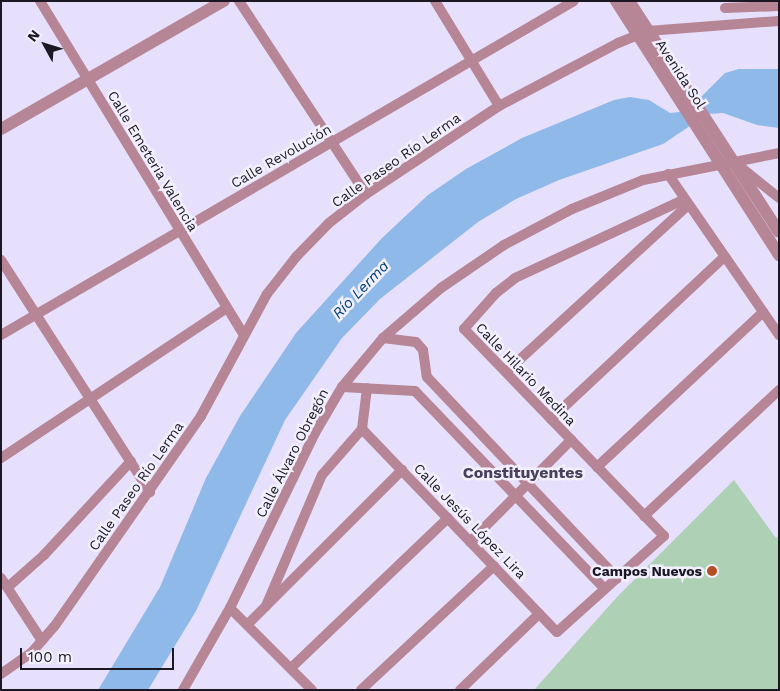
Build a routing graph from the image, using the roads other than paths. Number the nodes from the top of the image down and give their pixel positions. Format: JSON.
{"nodes":[{"id":1,"x":40,"y":1,"type":"edge"},
{"id":2,"x":224,"y":1,"type":"edge"},
{"id":3,"x":239,"y":1,"type":"edge"},
{"id":4,"x":435,"y":1,"type":"edge"},
{"id":5,"x":574,"y":1,"type":"edge"},
{"id":6,"x":616,"y":1,"type":"edge"},
{"id":7,"x":629,"y":1,"type":"edge"},
{"id":8,"x":779,"y":6,"type":"edge"},
{"id":9,"x":725,"y":8,"type":"edge"},
{"id":10,"x":779,"y":21,"type":"edge"},
{"id":11,"x":643,"y":33,"type":"junction"},
{"id":12,"x":472,"y":61,"type":"junction"},
{"id":13,"x":88,"y":80,"type":"junction"},
{"id":14,"x":499,"y":106,"type":"junction"},
{"id":15,"x":1,"y":129,"type":"edge"},
{"id":16,"x":330,"y":143,"type":"junction"},
{"id":17,"x":779,"y":153,"type":"edge"},
{"id":18,"x":722,"y":156,"type":"junction"},
{"id":19,"x":668,"y":174,"type":"junction"},
{"id":20,"x":366,"y":194,"type":"junction"},
{"id":21,"x":779,"y":198,"type":"edge"},
{"id":22,"x":685,"y":203,"type":"junction"},
{"id":23,"x":180,"y":231,"type":"junction"},
{"id":24,"x":779,"y":232,"type":"edge"},
{"id":25,"x":779,"y":255,"type":"edge"},
{"id":26,"x":724,"y":257,"type":"junction"},
{"id":27,"x":1,"y":260,"type":"edge"},
{"id":28,"x":227,"y":308,"type":"junction"},
{"id":29,"x":763,"y":312,"type":"junction"},
{"id":30,"x":36,"y":314,"type":"junction"},
{"id":31,"x":243,"y":334,"type":"junction"},
{"id":32,"x":1,"y":335,"type":"edge"},
{"id":33,"x":779,"y":335,"type":"edge"},
{"id":34,"x":383,"y":338,"type":"junction"},
{"id":35,"x":506,"y":372,"type":"junction"},
{"id":36,"x":426,"y":377,"type":"junction"},
{"id":37,"x":342,"y":387,"type":"junction"},
{"id":38,"x":367,"y":388,"type":"junction"},
{"id":39,"x":779,"y":390,"type":"edge"},
{"id":40,"x":415,"y":391,"type":"junction"},
{"id":41,"x":90,"y":398,"type":"junction"},
{"id":42,"x":551,"y":419,"type":"junction"},
{"id":43,"x":362,"y":429,"type":"junction"},
{"id":44,"x":571,"y":440,"type":"junction"},
{"id":45,"x":1,"y":458,"type":"edge"},
{"id":46,"x":131,"y":461,"type":"junction"},
{"id":47,"x":597,"y":467,"type":"junction"},
{"id":48,"x":402,"y":470,"type":"junction"},
{"id":49,"x":528,"y":484,"type":"junction"},
{"id":50,"x":150,"y":492,"type":"junction"},
{"id":51,"x":516,"y":496,"type":"junction"},
{"id":52,"x":644,"y":516,"type":"junction"},
{"id":53,"x":448,"y":518,"type":"junction"},
{"id":54,"x":470,"y":542,"type":"junction"},
{"id":55,"x":494,"y":566,"type":"junction"},
{"id":56,"x":1,"y":578,"type":"edge"},
{"id":57,"x":617,"y":578,"type":"junction"},
{"id":58,"x":8,"y":588,"type":"junction"},
{"id":59,"x":605,"y":590,"type":"junction"},
{"id":60,"x":266,"y":606,"type":"junction"},
{"id":61,"x":230,"y":608,"type":"junction"},
{"id":62,"x":539,"y":614,"type":"junction"},
{"id":63,"x":248,"y":624,"type":"junction"},
{"id":64,"x":42,"y":641,"type":"junction"},
{"id":65,"x":291,"y":668,"type":"junction"},
{"id":66,"x":1,"y":674,"type":"edge"},
{"id":67,"x":183,"y":690,"type":"edge"},
{"id":68,"x":312,"y":690,"type":"edge"},
{"id":69,"x":361,"y":690,"type":"edge"},
{"id":70,"x":460,"y":690,"type":"edge"}],
"edges":[{"from":1,"to":13,"type":"street","name":"Calle Emeteria Valencia"},
{"from":2,"to":13,"type":"street"},
{"from":3,"to":16,"type":"street"},
{"from":4,"to":12,"type":"street"},
{"from":5,"to":12,"type":"street","name":"Calle Revolución"},
{"from":6,"to":11,"type":"street","name":"Avenida Sol"},
{"from":7,"to":11,"type":"street","name":"Avenida Sol"},
{"from":8,"to":9,"type":"street"},
{"from":10,"to":11,"type":"street","name":"Calle Paseo Río Lerma"},
{"from":11,"to":14,"type":"street","name":"Calle Paseo Río Lerma"},
{"from":11,"to":18,"type":"street","name":"Avenida Sol"},
{"from":12,"to":14,"type":"street"},
{"from":12,"to":16,"type":"street","name":"Calle Revolución"},
{"from":13,"to":15,"type":"street"},
{"from":13,"to":23,"type":"street","name":"Calle Emeteria Valencia"},
{"from":14,"to":20,"type":"street","name":"Calle Paseo Río Lerma"},
{"from":16,"to":20,"type":"street"},
{"from":16,"to":23,"type":"street","name":"Calle Revolución"},
{"from":17,"to":18,"type":"street","name":"Calle Álvaro Obregón"},
{"from":18,"to":19,"type":"street","name":"Calle Álvaro Obregón"},
{"from":18,"to":21,"type":"street"},
{"from":18,"to":24,"type":"street"},
{"from":18,"to":25,"type":"street"},
{"from":19,"to":22,"type":"street"},
{"from":19,"to":34,"type":"street","name":"Calle Álvaro Obregón"},
{"from":20,"to":31,"type":"street","name":"Calle Paseo Río Lerma"},
{"from":22,"to":26,"type":"street"},
{"from":22,"to":35,"type":"street"},
{"from":22,"to":35,"type":"street","name":"Calle Hilario Medina"},
{"from":23,"to":28,"type":"street","name":"Calle Emeteria Valencia"},
{"from":23,"to":30,"type":"street","name":"Calle Revolución"},
{"from":26,"to":29,"type":"street"},
{"from":26,"to":42,"type":"street"},
{"from":27,"to":30,"type":"street"},
{"from":28,"to":31,"type":"street","name":"Calle Emeteria Valencia"},
{"from":28,"to":41,"type":"street"},
{"from":29,"to":33,"type":"street"},
{"from":29,"to":47,"type":"street"},
{"from":30,"to":32,"type":"street","name":"Calle Revolución"},
{"from":30,"to":41,"type":"street"},
{"from":31,"to":50,"type":"street","name":"Calle Paseo Río Lerma"},
{"from":34,"to":36,"type":"street"},
{"from":34,"to":37,"type":"street","name":"Calle Álvaro Obregón"},
{"from":35,"to":42,"type":"street","name":"Calle Hilario Medina"},
{"from":36,"to":40,"type":"street"},
{"from":36,"to":49,"type":"street"},
{"from":37,"to":38,"type":"street"},
{"from":37,"to":61,"type":"street","name":"Calle Álvaro Obregón"},
{"from":38,"to":40,"type":"street"},
{"from":38,"to":43,"type":"street"},
{"from":39,"to":52,"type":"street"},
{"from":40,"to":51,"type":"street"},
{"from":41,"to":45,"type":"street"},
{"from":41,"to":46,"type":"street"},
{"from":42,"to":44,"type":"street","name":"Calle Hilario Medina"},
{"from":43,"to":48,"type":"street","name":"Calle Jesús López Lira"},
{"from":43,"to":60,"type":"street"},
{"from":44,"to":47,"type":"street","name":"Calle Hilario Medina"},
{"from":44,"to":49,"type":"street"},
{"from":46,"to":50,"type":"street"},
{"from":46,"to":58,"type":"street"},
{"from":47,"to":52,"type":"street","name":"Calle Hilario Medina"},
{"from":48,"to":53,"type":"street","name":"Calle Jesús López Lira"},
{"from":48,"to":60,"type":"street"},
{"from":49,"to":51,"type":"street"},
{"from":49,"to":57,"type":"street"},
{"from":50,"to":64,"type":"street","name":"Calle Paseo Río Lerma"},
{"from":51,"to":54,"type":"street"},
{"from":51,"to":59,"type":"street"},
{"from":52,"to":57,"type":"street","name":"Calle Hilario Medina"},
{"from":53,"to":54,"type":"street","name":"Calle Jesús López Lira"},
{"from":53,"to":65,"type":"street"},
{"from":54,"to":55,"type":"street","name":"Calle Jesús López Lira"},
{"from":55,"to":62,"type":"street","name":"Calle Jesús López Lira"},
{"from":55,"to":69,"type":"street"},
{"from":56,"to":58,"type":"street"},
{"from":57,"to":59,"type":"street"},
{"from":58,"to":64,"type":"street"},
{"from":59,"to":62,"type":"street","name":"Calle Jesús López Lira"},
{"from":60,"to":63,"type":"street"},
{"from":61,"to":63,"type":"street"},
{"from":61,"to":67,"type":"street","name":"Calle Álvaro Obregón"},
{"from":62,"to":70,"type":"street"},
{"from":63,"to":65,"type":"street"},
{"from":64,"to":66,"type":"street","name":"Calle Paseo Río Lerma"},
{"from":65,"to":68,"type":"street"}]}
